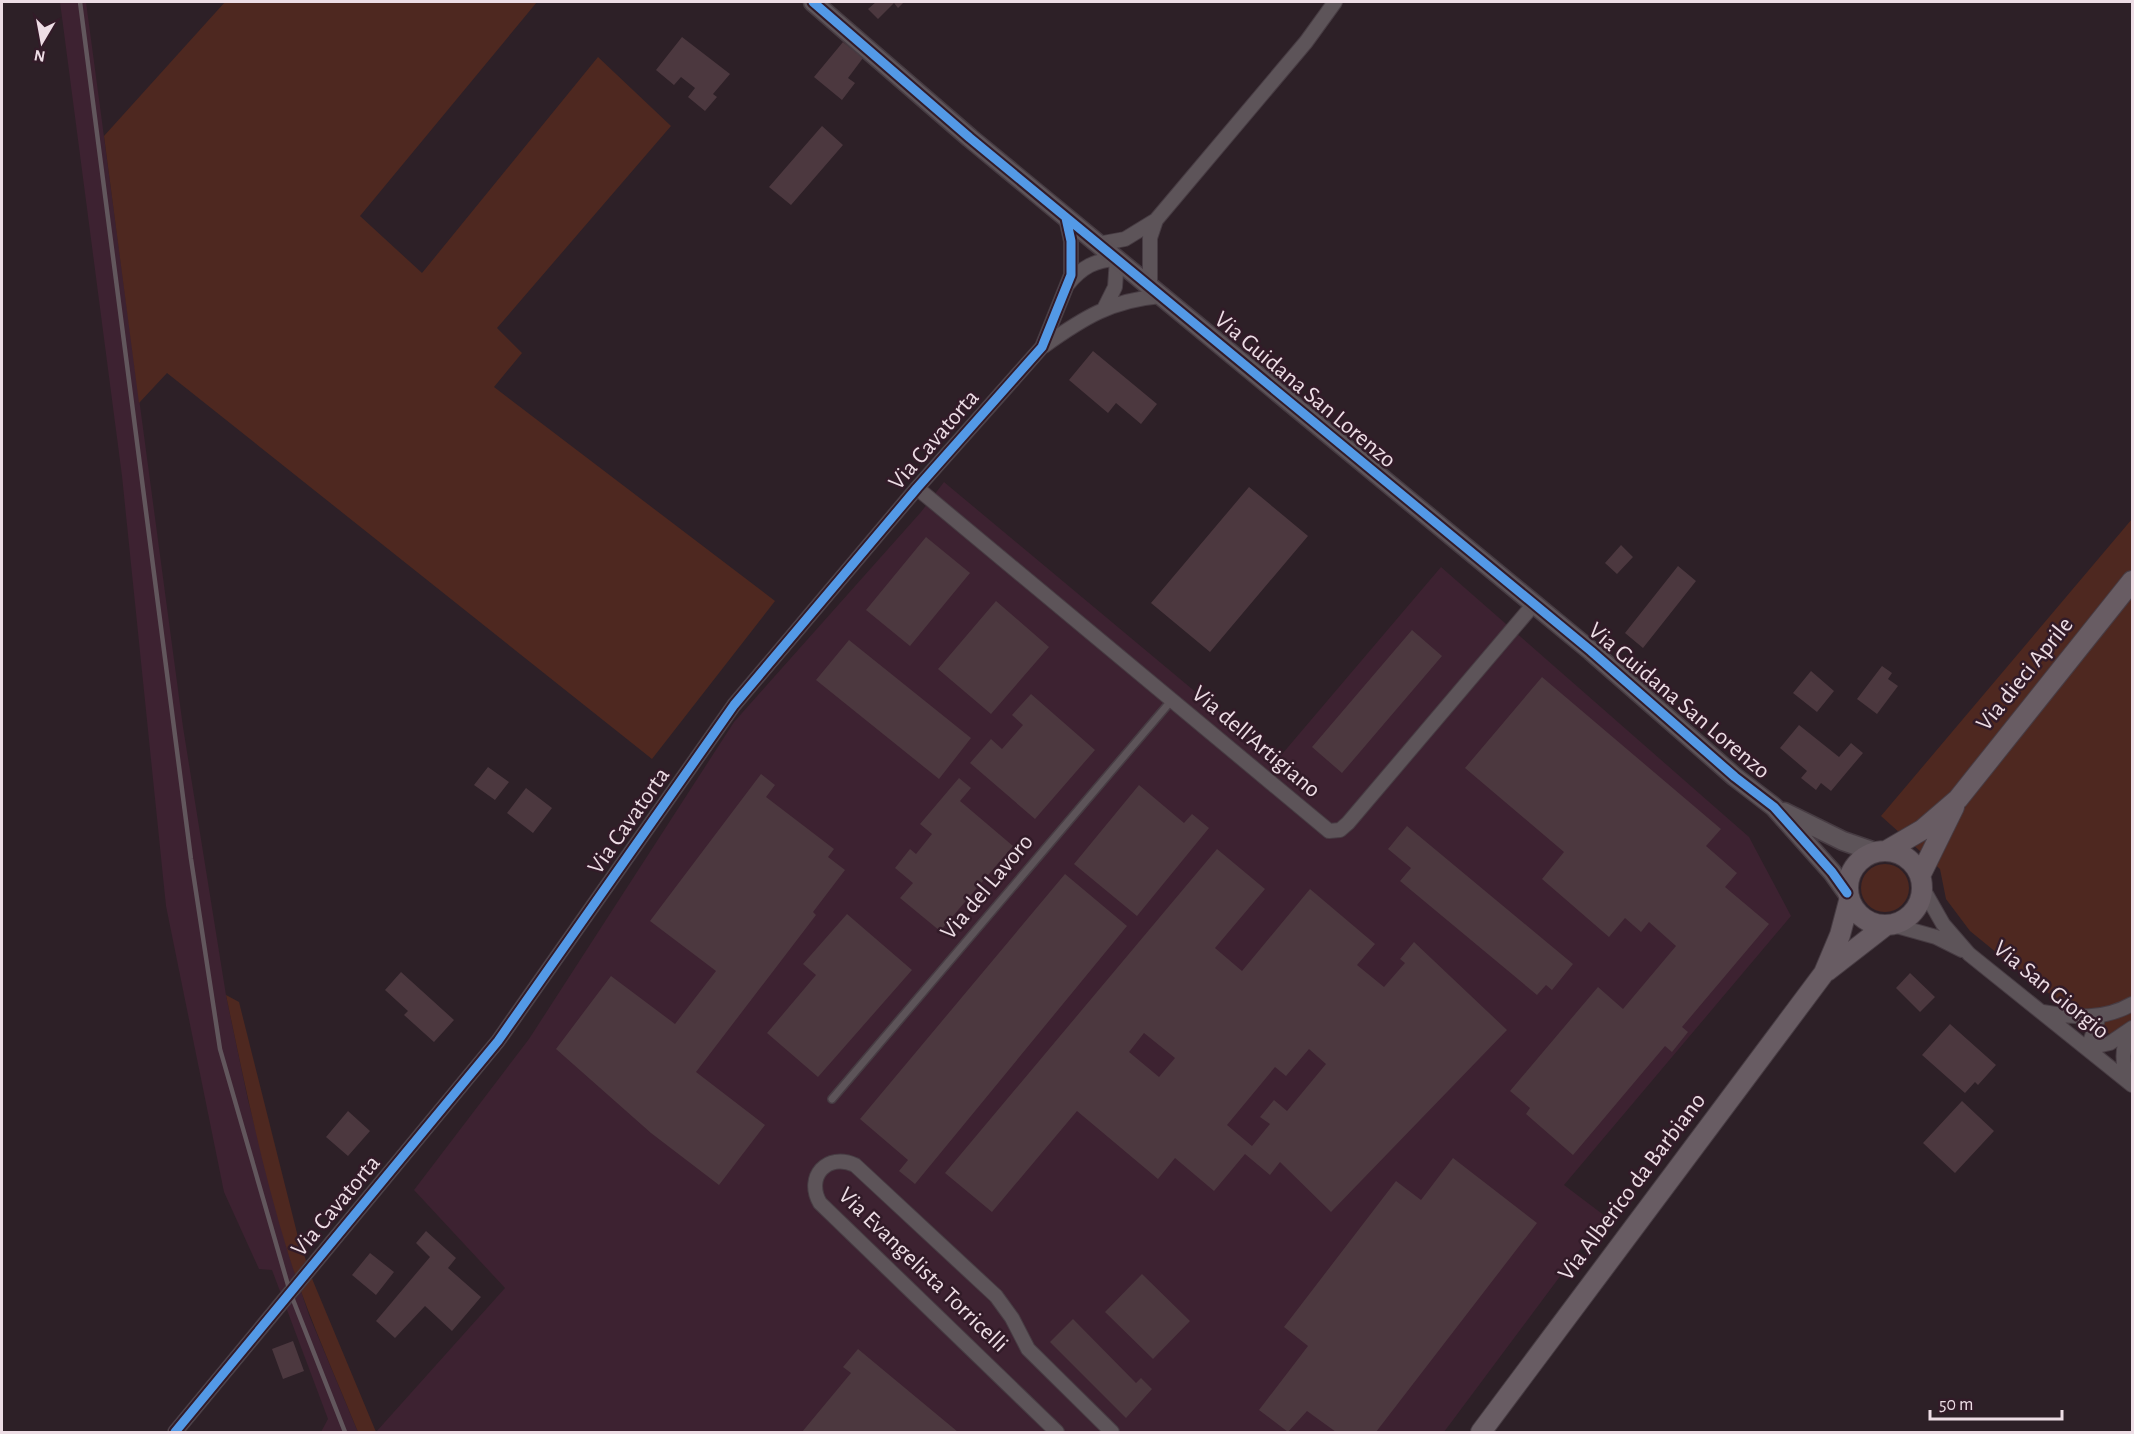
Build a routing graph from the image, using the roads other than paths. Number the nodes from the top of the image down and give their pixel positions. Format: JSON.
{"nodes":[{"id":1,"x":813,"y":2,"type":"edge"},
{"id":2,"x":1335,"y":2,"type":"edge"},
{"id":3,"x":1066,"y":218,"type":"junction"},
{"id":4,"x":1156,"y":220,"type":"junction"},
{"id":5,"x":1098,"y":244,"type":"junction"},
{"id":6,"x":1117,"y":260,"type":"junction"},
{"id":7,"x":1068,"y":284,"type":"junction"},
{"id":8,"x":1156,"y":291,"type":"junction"},
{"id":9,"x":1105,"y":307,"type":"junction"},
{"id":10,"x":1042,"y":347,"type":"junction"},
{"id":11,"x":917,"y":488,"type":"junction"},
{"id":12,"x":2133,"y":581,"type":"edge"},
{"id":13,"x":1534,"y":604,"type":"junction"},
{"id":14,"x":1171,"y":701,"type":"junction"},
{"id":15,"x":1958,"y":799,"type":"junction"},
{"id":16,"x":1774,"y":807,"type":"junction"},
{"id":17,"x":1881,"y":851,"type":"junction"},
{"id":18,"x":1921,"y":881,"type":"junction"},
{"id":19,"x":1848,"y":897,"type":"junction"},
{"id":20,"x":1889,"y":926,"type":"junction"},
{"id":21,"x":1969,"y":954,"type":"junction"},
{"id":22,"x":1824,"y":973,"type":"junction"},
{"id":23,"x":2133,"y":1004,"type":"edge"},
{"id":24,"x":2042,"y":1011,"type":"junction"},
{"id":25,"x":2099,"y":1016,"type":"junction"},
{"id":26,"x":2131,"y":1030,"type":"edge"},
{"id":27,"x":2088,"y":1048,"type":"junction"},
{"id":28,"x":2131,"y":1083,"type":"edge"},
{"id":29,"x":832,"y":1099,"type":"dead end"},
{"id":30,"x":175,"y":1432,"type":"edge"},
{"id":31,"x":1057,"y":1432,"type":"edge"},
{"id":32,"x":1112,"y":1432,"type":"edge"},
{"id":33,"x":1481,"y":1432,"type":"edge"}],
"edges":[{"from":1,"to":3,"type":"street","name":"Via Guidana San Lorenzo"},
{"from":2,"to":4,"type":"street"},
{"from":3,"to":5,"type":"street","name":"Via Guidana San Lorenzo"},
{"from":3,"to":7,"type":"street","name":"Via Cavatorta"},
{"from":4,"to":5,"type":"street"},
{"from":4,"to":8,"type":"street"},
{"from":5,"to":6,"type":"street","name":"Via Guidana San Lorenzo"},
{"from":6,"to":7,"type":"street"},
{"from":6,"to":8,"type":"street","name":"Via Guidana San Lorenzo"},
{"from":6,"to":9,"type":"street"},
{"from":7,"to":10,"type":"street","name":"Via Cavatorta"},
{"from":8,"to":9,"type":"street"},
{"from":8,"to":13,"type":"street","name":"Via Guidana San Lorenzo"},
{"from":9,"to":10,"type":"street"},
{"from":10,"to":11,"type":"street","name":"Via Cavatorta"},
{"from":11,"to":14,"type":"street","name":"Via dell'Artigiano"},
{"from":11,"to":30,"type":"street","name":"Via Cavatorta"},
{"from":12,"to":15,"type":"main road","name":"Via dieci Aprile"},
{"from":13,"to":14,"type":"street","name":"Via dell'Artigiano"},
{"from":13,"to":16,"type":"street","name":"Via Guidana San Lorenzo"},
{"from":14,"to":29,"type":"lane","name":"Via del Lavoro"},
{"from":15,"to":17,"type":"main road","name":"Via dieci Aprile"},
{"from":15,"to":18,"type":"main road","name":"Via dieci Aprile"},
{"from":16,"to":17,"type":"street"},
{"from":16,"to":19,"type":"street"},
{"from":17,"to":18,"type":"main road"},
{"from":17,"to":19,"type":"main road"},
{"from":18,"to":20,"type":"main road"},
{"from":18,"to":21,"type":"street","name":"Via San Giorgio"},
{"from":19,"to":20,"type":"main road"},
{"from":19,"to":22,"type":"main road","name":"Via Alberico da Barbiano"},
{"from":20,"to":21,"type":"street","name":"Via San Giorgio"},
{"from":20,"to":22,"type":"main road","name":"Via Alberico da Barbiano"},
{"from":21,"to":24,"type":"street","name":"Via San Giorgio"},
{"from":22,"to":33,"type":"main road","name":"Via Alberico da Barbiano"},
{"from":23,"to":25,"type":"street"},
{"from":24,"to":25,"type":"street"},
{"from":24,"to":27,"type":"street","name":"Via San Giorgio"},
{"from":25,"to":27,"type":"street"},
{"from":26,"to":27,"type":"street"},
{"from":26,"to":28,"type":"street"},
{"from":27,"to":28,"type":"street","name":"Via San Giorgio"},
{"from":31,"to":32,"type":"street","name":"Via Evangelista Torricelli"}]}
